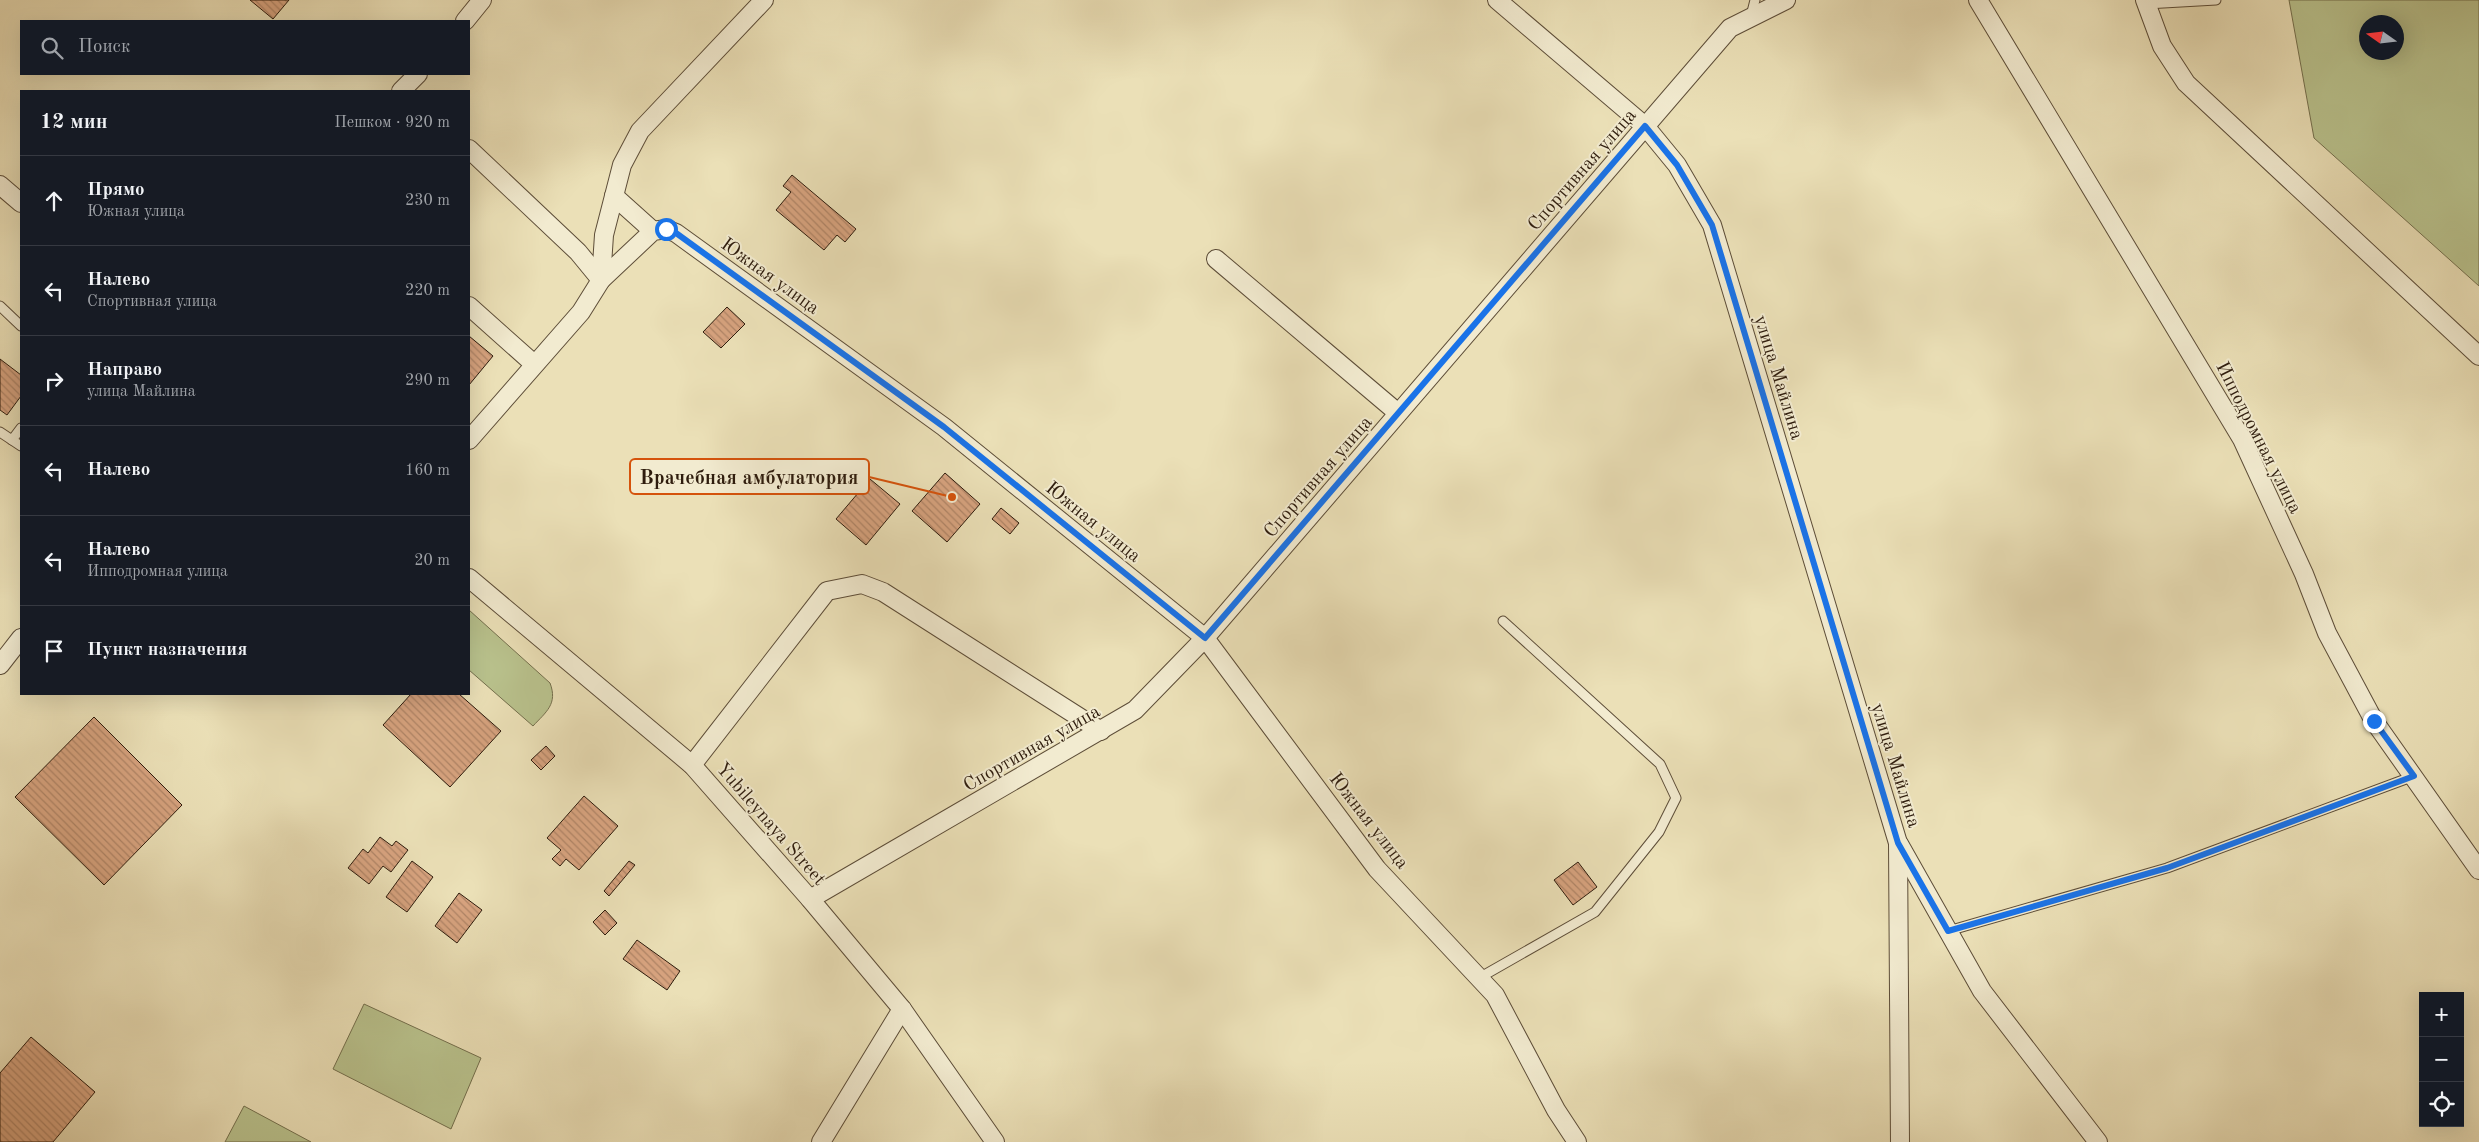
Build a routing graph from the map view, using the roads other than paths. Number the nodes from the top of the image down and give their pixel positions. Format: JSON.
{"nodes":[{"id":1,"x":482,"y":0,"type":"edge"},
{"id":2,"x":764,"y":0,"type":"edge"},
{"id":3,"x":1497,"y":0,"type":"edge"},
{"id":4,"x":1786,"y":0,"type":"edge"},
{"id":5,"x":1978,"y":0,"type":"edge"},
{"id":6,"x":2216,"y":0,"type":"edge"},
{"id":7,"x":2145,"y":2,"type":"edge"},
{"id":8,"x":1753,"y":8,"type":"edge"},
{"id":9,"x":466,"y":20,"type":"edge"},
{"id":10,"x":417,"y":75,"type":"edge"},
{"id":11,"x":404,"y":90,"type":"edge"},
{"id":12,"x":1645,"y":126,"type":"junction"},
{"id":13,"x":470,"y":150,"type":"edge"},
{"id":14,"x":0,"y":185,"type":"edge"},
{"id":15,"x":614,"y":196,"type":"junction"},
{"id":16,"x":20,"y":202,"type":"edge"},
{"id":17,"x":653,"y":231,"type":"junction"},
{"id":18,"x":1216,"y":259,"type":"dead end"},
{"id":19,"x":601,"y":280,"type":"junction"},
{"id":20,"x":0,"y":306,"type":"edge"},
{"id":21,"x":470,"y":307,"type":"edge"},
{"id":22,"x":20,"y":325,"type":"edge"},
{"id":23,"x":2479,"y":356,"type":"edge"},
{"id":24,"x":534,"y":364,"type":"junction"},
{"id":25,"x":1398,"y":413,"type":"junction"},
{"id":26,"x":20,"y":429,"type":"edge"},
{"id":27,"x":0,"y":432,"type":"edge"},
{"id":28,"x":470,"y":439,"type":"edge"},
{"id":29,"x":12,"y":440,"type":"junction"},
{"id":30,"x":20,"y":445,"type":"edge"},
{"id":31,"x":470,"y":579,"type":"edge"},
{"id":32,"x":1503,"y":620,"type":"dead end"},
{"id":33,"x":1205,"y":638,"type":"junction"},
{"id":34,"x":20,"y":639,"type":"edge"},
{"id":35,"x":0,"y":665,"type":"edge"},
{"id":36,"x":1101,"y":731,"type":"junction"},
{"id":37,"x":692,"y":765,"type":"junction"},
{"id":38,"x":2414,"y":776,"type":"junction"},
{"id":39,"x":1898,"y":843,"type":"junction"},
{"id":40,"x":2479,"y":870,"type":"edge"},
{"id":41,"x":810,"y":900,"type":"junction"},
{"id":42,"x":1948,"y":931,"type":"junction"},
{"id":43,"x":1479,"y":978,"type":"junction"},
{"id":44,"x":902,"y":1009,"type":"junction"},
{"id":45,"x":821,"y":1142,"type":"edge"},
{"id":46,"x":995,"y":1142,"type":"edge"},
{"id":47,"x":1577,"y":1142,"type":"edge"},
{"id":48,"x":1900,"y":1142,"type":"edge"},
{"id":49,"x":2098,"y":1142,"type":"edge"}],
"edges":[{"from":1,"to":9,"type":"street"},
{"from":2,"to":15,"type":"street"},
{"from":3,"to":12,"type":"street","name":"улица Майлина"},
{"from":4,"to":8,"type":"street","name":"Спортивная улица"},
{"from":5,"to":38,"type":"street","name":"Ипподромная улица"},
{"from":6,"to":7,"type":"lane"},
{"from":7,"to":23,"type":"street"},
{"from":8,"to":12,"type":"street","name":"Спортивная улица"},
{"from":10,"to":11,"type":"street"},
{"from":12,"to":25,"type":"street","name":"Спортивная улица"},
{"from":12,"to":39,"type":"street","name":"улица Майлина"},
{"from":13,"to":19,"type":"street"},
{"from":14,"to":16,"type":"street"},
{"from":15,"to":17,"type":"street"},
{"from":15,"to":19,"type":"street"},
{"from":17,"to":19,"type":"street"},
{"from":17,"to":33,"type":"street","name":"Южная улица"},
{"from":18,"to":25,"type":"street"},
{"from":19,"to":24,"type":"street"},
{"from":20,"to":22,"type":"lane"},
{"from":21,"to":24,"type":"street"},
{"from":24,"to":28,"type":"street"},
{"from":25,"to":33,"type":"street","name":"Спортивная улица"},
{"from":26,"to":29,"type":"lane"},
{"from":27,"to":29,"type":"lane"},
{"from":29,"to":30,"type":"lane"},
{"from":31,"to":37,"type":"street","name":"Yubileynaya Street"},
{"from":32,"to":43,"type":"lane"},
{"from":33,"to":36,"type":"street","name":"Спортивная улица"},
{"from":33,"to":43,"type":"street","name":"Южная улица"},
{"from":34,"to":35,"type":"street"},
{"from":36,"to":37,"type":"street"},
{"from":36,"to":41,"type":"street","name":"Спортивная улица"},
{"from":37,"to":41,"type":"street","name":"Yubileynaya Street"},
{"from":38,"to":40,"type":"street","name":"Ипподромная улица"},
{"from":38,"to":42,"type":"lane"},
{"from":39,"to":42,"type":"street","name":"улица Майлина"},
{"from":39,"to":48,"type":"street","name":"улица Майлина"},
{"from":41,"to":44,"type":"street","name":"Yubileynaya Street"},
{"from":42,"to":49,"type":"street","name":"улица Майлина"},
{"from":43,"to":47,"type":"street","name":"Южная улица"},
{"from":44,"to":45,"type":"street"},
{"from":44,"to":46,"type":"street","name":"Yubileynaya Street"}]}
